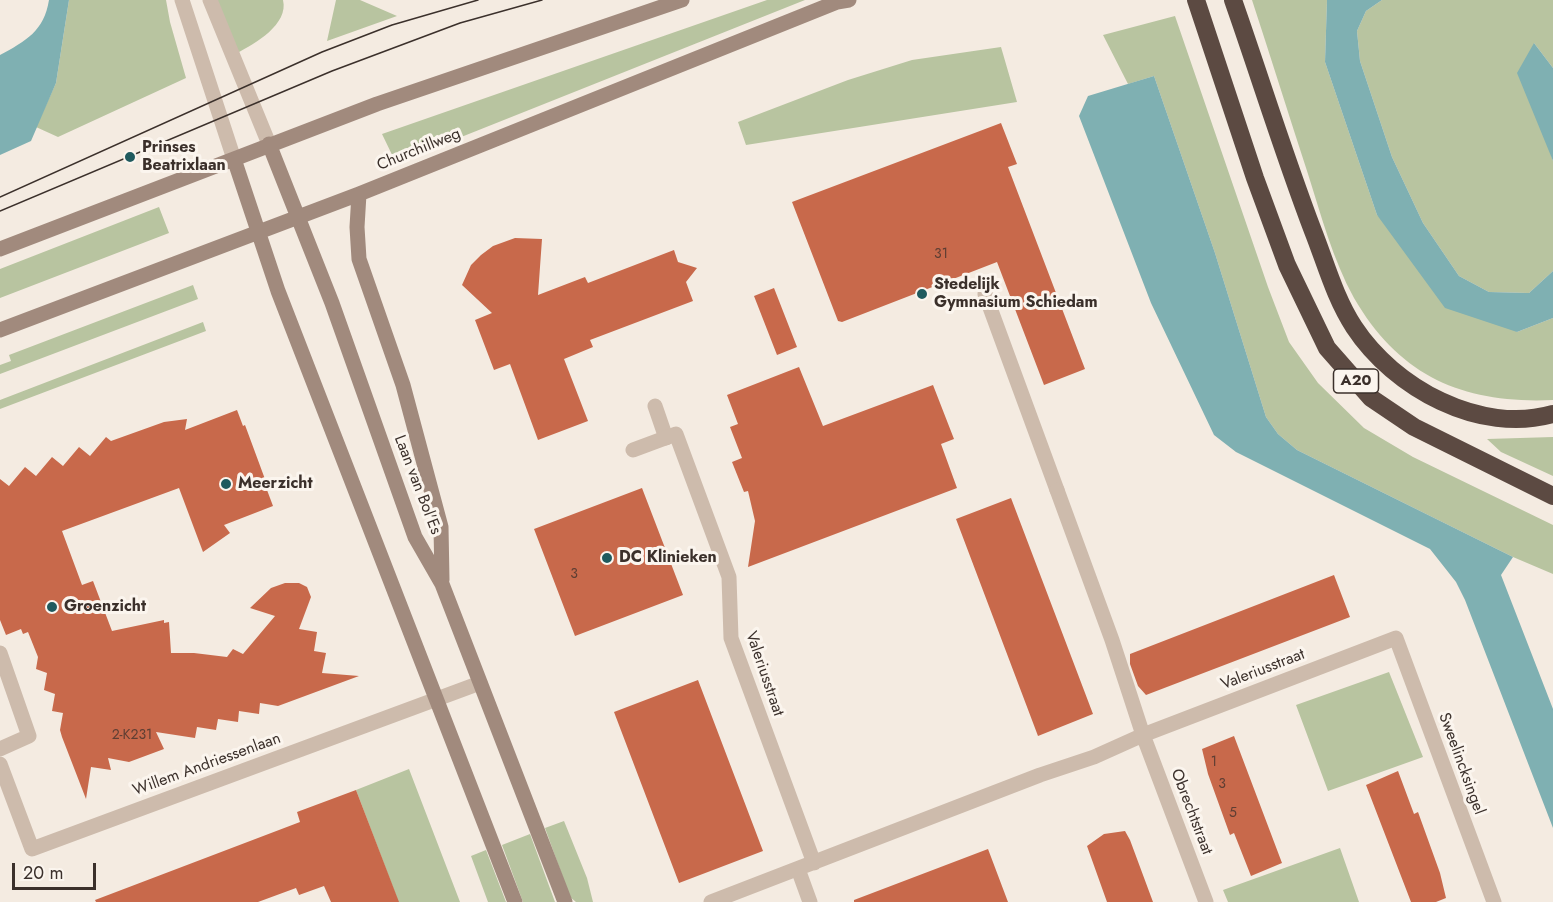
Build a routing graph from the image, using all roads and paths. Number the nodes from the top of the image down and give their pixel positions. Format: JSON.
{"nodes":[{"id":1,"x":182,"y":0,"type":"edge"},
{"id":2,"x":210,"y":0,"type":"edge"},
{"id":3,"x":682,"y":0,"type":"edge"},
{"id":4,"x":849,"y":0,"type":"edge"},
{"id":5,"x":1233,"y":0,"type":"edge"},
{"id":6,"x":1195,"y":3,"type":"edge"},
{"id":7,"x":270,"y":144,"type":"junction"},
{"id":8,"x":234,"y":159,"type":"junction"},
{"id":9,"x":359,"y":194,"type":"junction"},
{"id":10,"x":299,"y":217,"type":"junction"},
{"id":11,"x":257,"y":232,"type":"junction"},
{"id":12,"x":0,"y":249,"type":"edge"},
{"id":13,"x":985,"y":294,"type":"dead end"},
{"id":14,"x":0,"y":330,"type":"edge"},
{"id":15,"x":655,"y":406,"type":"dead end"},
{"id":16,"x":1553,"y":414,"type":"edge"},
{"id":17,"x":666,"y":438,"type":"junction"},
{"id":18,"x":633,"y":450,"type":"dead end"},
{"id":19,"x":1553,"y":496,"type":"edge"},
{"id":20,"x":442,"y":584,"type":"junction"},
{"id":21,"x":1396,"y":638,"type":"joint"},
{"id":22,"x":0,"y":653,"type":"edge"},
{"id":23,"x":480,"y":683,"type":"junction"},
{"id":24,"x":437,"y":699,"type":"junction"},
{"id":25,"x":1143,"y":735,"type":"junction"},
{"id":26,"x":0,"y":749,"type":"edge"},
{"id":27,"x":0,"y":764,"type":"edge"},
{"id":28,"x":814,"y":863,"type":"junction"},
{"id":29,"x":798,"y":869,"type":"junction"},
{"id":30,"x":515,"y":902,"type":"edge"},
{"id":31,"x":565,"y":902,"type":"edge"},
{"id":32,"x":711,"y":902,"type":"edge"},
{"id":33,"x":810,"y":902,"type":"edge"},
{"id":34,"x":1206,"y":902,"type":"edge"},
{"id":35,"x":1494,"y":902,"type":"edge"}],
"edges":[{"from":1,"to":8,"type":"street"},
{"from":2,"to":7,"type":"street"},
{"from":3,"to":7,"type":"main road"},
{"from":4,"to":9,"type":"main road","name":"Churchillweg"},
{"from":5,"to":16,"type":"highway","number":"A20"},
{"from":6,"to":19,"type":"highway","number":"A20"},
{"from":7,"to":8,"type":"main road"},
{"from":7,"to":10,"type":"main road","name":"Laan van Bol'Es"},
{"from":8,"to":11,"type":"main road"},
{"from":8,"to":12,"type":"main road"},
{"from":9,"to":10,"type":"main road","name":"Churchillweg"},
{"from":9,"to":20,"type":"main road"},
{"from":10,"to":11,"type":"main road","name":"Churchillweg"},
{"from":10,"to":20,"type":"main road","name":"Laan van Bol'Es"},
{"from":11,"to":14,"type":"main road","name":"Churchillweg"},
{"from":11,"to":24,"type":"main road"},
{"from":13,"to":25,"type":"street"},
{"from":15,"to":17,"type":"street"},
{"from":17,"to":18,"type":"street"},
{"from":17,"to":28,"type":"street","name":"Valeriusstraat"},
{"from":20,"to":23,"type":"main road","name":"Laan van Bol'Es"},
{"from":21,"to":25,"type":"street","name":"Valeriusstraat"},
{"from":21,"to":35,"type":"street","name":"Sweelincksingel"},
{"from":22,"to":26,"type":"street"},
{"from":23,"to":24,"type":"street","name":"Willem Andriessenlaan"},
{"from":23,"to":31,"type":"main road","name":"Laan van Bol'Es"},
{"from":24,"to":27,"type":"street","name":"Willem Andriessenlaan"},
{"from":24,"to":30,"type":"main road"},
{"from":25,"to":28,"type":"street","name":"Valeriusstraat"},
{"from":25,"to":34,"type":"street","name":"Obrechtstraat"},
{"from":28,"to":29,"type":"street","name":"Valeriusstraat"},
{"from":29,"to":32,"type":"street","name":"Valeriusstraat"},
{"from":29,"to":33,"type":"street"}]}
